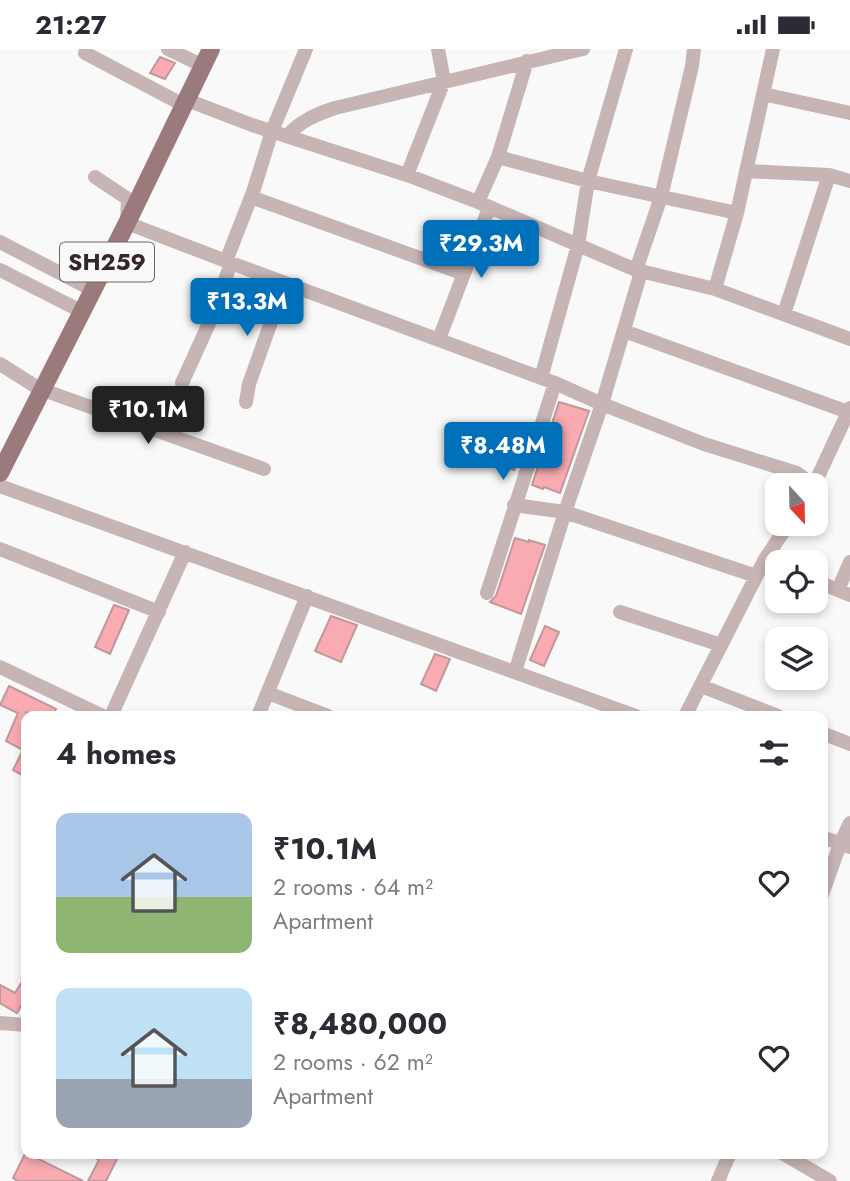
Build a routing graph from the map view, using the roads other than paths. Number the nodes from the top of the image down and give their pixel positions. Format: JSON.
{"nodes":[{"id":1,"x":168,"y":49,"type":"edge"},
{"id":2,"x":211,"y":49,"type":"edge"},
{"id":3,"x":306,"y":49,"type":"edge"},
{"id":4,"x":438,"y":49,"type":"edge"},
{"id":5,"x":583,"y":49,"type":"edge"},
{"id":6,"x":626,"y":49,"type":"edge"},
{"id":7,"x":694,"y":49,"type":"edge"},
{"id":8,"x":773,"y":49,"type":"edge"},
{"id":9,"x":85,"y":53,"type":"dead end"},
{"id":10,"x":199,"y":55,"type":"edge"},
{"id":11,"x":527,"y":61,"type":"junction"},
{"id":12,"x":444,"y":81,"type":"junction"},
{"id":13,"x":763,"y":94,"type":"junction"},
{"id":14,"x":181,"y":101,"type":"junction"},
{"id":15,"x":850,"y":113,"type":"edge"},
{"id":16,"x":272,"y":131,"type":"junction"},
{"id":17,"x":287,"y":136,"type":"junction"},
{"id":18,"x":498,"y":157,"type":"junction"},
{"id":19,"x":746,"y":171,"type":"junction"},
{"id":20,"x":407,"y":175,"type":"junction"},
{"id":21,"x":829,"y":176,"type":"junction"},
{"id":22,"x":95,"y":177,"type":"dead end"},
{"id":23,"x":588,"y":181,"type":"junction"},
{"id":24,"x":850,"y":181,"type":"edge"},
{"id":25,"x":251,"y":197,"type":"junction"},
{"id":26,"x":661,"y":197,"type":"junction"},
{"id":27,"x":128,"y":199,"type":"junction"},
{"id":28,"x":484,"y":205,"type":"junction"},
{"id":29,"x":737,"y":213,"type":"junction"},
{"id":30,"x":127,"y":223,"type":"junction"},
{"id":31,"x":0,"y":242,"type":"edge"},
{"id":32,"x":578,"y":245,"type":"junction"},
{"id":33,"x":229,"y":262,"type":"junction"},
{"id":34,"x":0,"y":270,"type":"edge"},
{"id":35,"x":639,"y":271,"type":"junction"},
{"id":36,"x":464,"y":274,"type":"junction"},
{"id":37,"x":285,"y":283,"type":"junction"},
{"id":38,"x":85,"y":286,"type":"junction"},
{"id":39,"x":715,"y":289,"type":"junction"},
{"id":40,"x":75,"y":308,"type":"junction"},
{"id":41,"x":785,"y":314,"type":"junction"},
{"id":42,"x":624,"y":331,"type":"junction"},
{"id":43,"x":850,"y":338,"type":"edge"},
{"id":44,"x":439,"y":339,"type":"junction"},
{"id":45,"x":0,"y":365,"type":"edge"},
{"id":46,"x":548,"y":380,"type":"junction"},
{"id":47,"x":182,"y":383,"type":"dead end"},
{"id":48,"x":39,"y":388,"type":"junction"},
{"id":49,"x":246,"y":402,"type":"dead end"},
{"id":50,"x":602,"y":404,"type":"junction"},
{"id":51,"x":849,"y":410,"type":"edge"},
{"id":52,"x":0,"y":455,"type":"edge"},
{"id":53,"x":264,"y":469,"type":"dead end"},
{"id":54,"x":0,"y":473,"type":"edge"},
{"id":55,"x":797,"y":473,"type":"edge"},
{"id":56,"x":819,"y":473,"type":"edge"},
{"id":57,"x":0,"y":486,"type":"edge"},
{"id":58,"x":514,"y":505,"type":"junction"},
{"id":59,"x":565,"y":512,"type":"junction"},
{"id":60,"x":0,"y":549,"type":"edge"},
{"id":61,"x":185,"y":552,"type":"junction"},
{"id":62,"x":850,"y":562,"type":"edge"},
{"id":63,"x":765,"y":568,"type":"edge"},
{"id":64,"x":756,"y":576,"type":"junction"},
{"id":65,"x":487,"y":593,"type":"dead end"},
{"id":66,"x":844,"y":593,"type":"edge"},
{"id":67,"x":307,"y":596,"type":"junction"},
{"id":68,"x":159,"y":612,"type":"junction"},
{"id":69,"x":620,"y":612,"type":"dead end"},
{"id":70,"x":721,"y":645,"type":"junction"},
{"id":71,"x":515,"y":671,"type":"junction"},
{"id":72,"x":2,"y":673,"type":"edge"},
{"id":73,"x":701,"y":686,"type":"junction"},
{"id":74,"x":268,"y":693,"type":"junction"},
{"id":75,"x":91,"y":711,"type":"edge"},
{"id":76,"x":113,"y":711,"type":"edge"},
{"id":77,"x":260,"y":711,"type":"edge"},
{"id":78,"x":314,"y":711,"type":"edge"},
{"id":79,"x":623,"y":711,"type":"edge"},
{"id":80,"x":688,"y":711,"type":"edge"},
{"id":81,"x":765,"y":711,"type":"edge"},
{"id":82,"x":828,"y":735,"type":"edge"},
{"id":83,"x":850,"y":744,"type":"edge"},
{"id":84,"x":850,"y":823,"type":"edge"},
{"id":85,"x":828,"y":840,"type":"edge"},
{"id":86,"x":845,"y":846,"type":"edge"},
{"id":87,"x":828,"y":882,"type":"edge"},
{"id":88,"x":0,"y":1023,"type":"edge"},
{"id":89,"x":21,"y":1023,"type":"edge"},
{"id":90,"x":727,"y":1159,"type":"edge"},
{"id":91,"x":792,"y":1159,"type":"edge"},
{"id":92,"x":718,"y":1181,"type":"edge"},
{"id":93,"x":830,"y":1181,"type":"edge"}],
"edges":[{"from":1,"to":10,"type":"street"},
{"from":2,"to":14,"type":"main road","number":"SH259"},
{"from":3,"to":16,"type":"street"},
{"from":4,"to":12,"type":"street"},
{"from":5,"to":11,"type":"street"},
{"from":6,"to":23,"type":"street"},
{"from":7,"to":26,"type":"street"},
{"from":8,"to":13,"type":"street"},
{"from":9,"to":14,"type":"street"},
{"from":10,"to":14,"type":"main road","number":"SH259"},
{"from":11,"to":12,"type":"street"},
{"from":11,"to":18,"type":"street"},
{"from":12,"to":17,"type":"street"},
{"from":12,"to":20,"type":"street"},
{"from":13,"to":15,"type":"street"},
{"from":13,"to":19,"type":"street"},
{"from":14,"to":16,"type":"street"},
{"from":14,"to":27,"type":"main road","number":"SH259"},
{"from":14,"to":30,"type":"main road","number":"SH259"},
{"from":16,"to":17,"type":"street"},
{"from":16,"to":25,"type":"street"},
{"from":17,"to":20,"type":"street"},
{"from":18,"to":23,"type":"street"},
{"from":18,"to":28,"type":"street"},
{"from":19,"to":21,"type":"street"},
{"from":19,"to":29,"type":"street"},
{"from":20,"to":28,"type":"street"},
{"from":21,"to":24,"type":"street"},
{"from":21,"to":41,"type":"street"},
{"from":22,"to":27,"type":"street"},
{"from":23,"to":26,"type":"street"},
{"from":23,"to":32,"type":"street"},
{"from":25,"to":33,"type":"street"},
{"from":25,"to":36,"type":"street"},
{"from":26,"to":29,"type":"street"},
{"from":26,"to":35,"type":"street"},
{"from":27,"to":30,"type":"street"},
{"from":27,"to":38,"type":"main road","number":"SH259"},
{"from":28,"to":32,"type":"street"},
{"from":28,"to":36,"type":"street"},
{"from":29,"to":39,"type":"street"},
{"from":30,"to":33,"type":"street"},
{"from":30,"to":48,"type":"main road","number":"SH259"},
{"from":31,"to":38,"type":"street"},
{"from":32,"to":35,"type":"street"},
{"from":32,"to":46,"type":"street"},
{"from":33,"to":37,"type":"street"},
{"from":33,"to":47,"type":"street"},
{"from":34,"to":40,"type":"street"},
{"from":35,"to":39,"type":"street"},
{"from":35,"to":42,"type":"street"},
{"from":36,"to":44,"type":"street"},
{"from":37,"to":44,"type":"street"},
{"from":37,"to":49,"type":"street"},
{"from":38,"to":40,"type":"main road","number":"SH259"},
{"from":39,"to":41,"type":"street"},
{"from":40,"to":48,"type":"main road","number":"SH259"},
{"from":41,"to":43,"type":"street"},
{"from":42,"to":50,"type":"street"},
{"from":42,"to":51,"type":"street"},
{"from":44,"to":46,"type":"street"},
{"from":45,"to":48,"type":"street"},
{"from":46,"to":50,"type":"street"},
{"from":46,"to":58,"type":"street"},
{"from":48,"to":52,"type":"main road","number":"SH259"},
{"from":48,"to":53,"type":"street"},
{"from":48,"to":54,"type":"main road","number":"SH259"},
{"from":50,"to":55,"type":"street"},
{"from":50,"to":59,"type":"street"},
{"from":51,"to":56,"type":"street"},
{"from":57,"to":61,"type":"street"},
{"from":58,"to":59,"type":"street"},
{"from":58,"to":65,"type":"street"},
{"from":59,"to":64,"type":"street"},
{"from":59,"to":71,"type":"street"},
{"from":60,"to":68,"type":"street"},
{"from":61,"to":67,"type":"street"},
{"from":61,"to":68,"type":"street"},
{"from":62,"to":66,"type":"street"},
{"from":63,"to":64,"type":"street"},
{"from":64,"to":70,"type":"street"},
{"from":67,"to":71,"type":"street"},
{"from":67,"to":74,"type":"street"},
{"from":68,"to":76,"type":"street"},
{"from":69,"to":70,"type":"street"},
{"from":70,"to":73,"type":"street"},
{"from":71,"to":79,"type":"street"},
{"from":72,"to":75,"type":"street"},
{"from":73,"to":80,"type":"street"},
{"from":73,"to":81,"type":"street"},
{"from":74,"to":77,"type":"street"},
{"from":74,"to":78,"type":"street"},
{"from":82,"to":83,"type":"street"},
{"from":84,"to":86,"type":"street"},
{"from":85,"to":86,"type":"street"},
{"from":86,"to":87,"type":"street"},
{"from":88,"to":89,"type":"street"},
{"from":90,"to":92,"type":"street"},
{"from":91,"to":93,"type":"street"}]}
